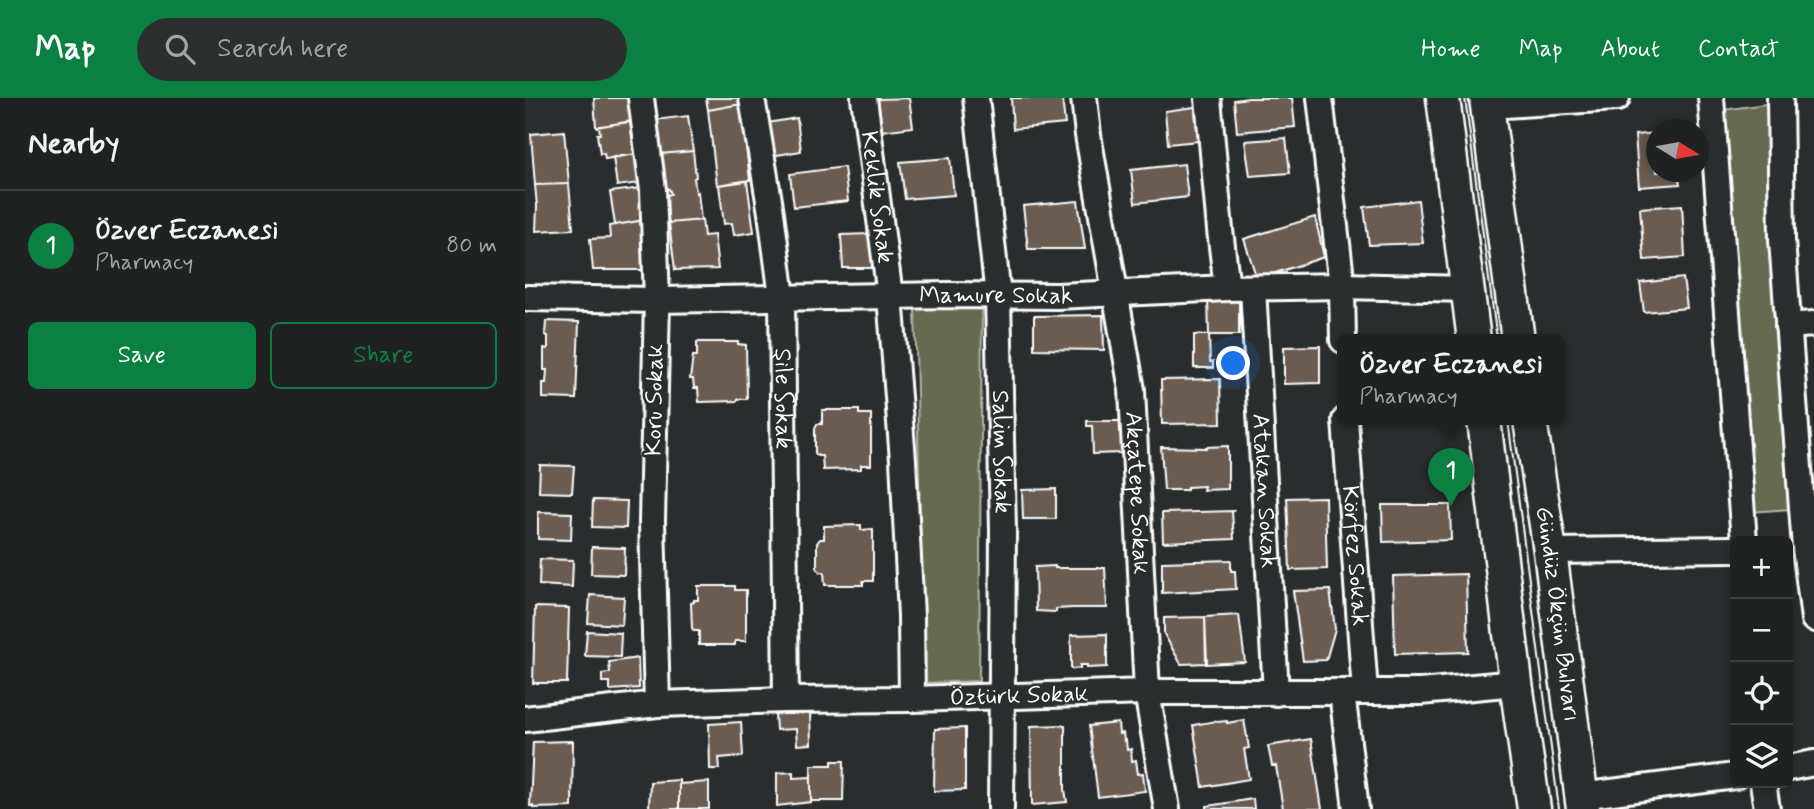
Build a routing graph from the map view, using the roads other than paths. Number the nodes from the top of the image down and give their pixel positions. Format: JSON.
{"nodes":[{"id":1,"x":641,"y":98,"type":"edge"},
{"id":2,"x":752,"y":98,"type":"edge"},
{"id":3,"x":864,"y":98,"type":"edge"},
{"id":4,"x":976,"y":98,"type":"edge"},
{"id":5,"x":1084,"y":98,"type":"edge"},
{"id":6,"x":1208,"y":98,"type":"edge"},
{"id":7,"x":1320,"y":98,"type":"edge"},
{"id":8,"x":1443,"y":98,"type":"edge"},
{"id":9,"x":1617,"y":98,"type":"edge"},
{"id":10,"x":1711,"y":98,"type":"edge"},
{"id":11,"x":1780,"y":98,"type":"edge"},
{"id":12,"x":1486,"y":102,"type":"edge"},
{"id":13,"x":1342,"y":285,"type":"junction"},
{"id":14,"x":1227,"y":288,"type":"junction"},
{"id":15,"x":1253,"y":288,"type":"junction"},
{"id":16,"x":1468,"y":289,"type":"junction"},
{"id":17,"x":1116,"y":293,"type":"junction"},
{"id":18,"x":890,"y":296,"type":"junction"},
{"id":19,"x":998,"y":296,"type":"junction"},
{"id":20,"x":525,"y":298,"type":"edge"},
{"id":21,"x":782,"y":298,"type":"junction"},
{"id":22,"x":657,"y":300,"type":"junction"},
{"id":23,"x":1814,"y":324,"type":"edge"},
{"id":24,"x":1789,"y":326,"type":"junction"},
{"id":25,"x":1343,"y":334,"type":"edge"},
{"id":26,"x":1473,"y":334,"type":"edge"},
{"id":27,"x":1517,"y":334,"type":"edge"},
{"id":28,"x":1345,"y":425,"type":"edge"},
{"id":29,"x":1485,"y":425,"type":"edge"},
{"id":30,"x":1531,"y":425,"type":"edge"},
{"id":31,"x":1744,"y":536,"type":"edge"},
{"id":32,"x":1802,"y":548,"type":"edge"},
{"id":33,"x":1730,"y":549,"type":"edge"},
{"id":34,"x":1550,"y":551,"type":"junction"},
{"id":35,"x":1814,"y":620,"type":"edge"},
{"id":36,"x":1516,"y":683,"type":"junction"},
{"id":37,"x":1147,"y":692,"type":"junction"},
{"id":38,"x":1276,"y":692,"type":"junction"},
{"id":39,"x":1353,"y":692,"type":"junction"},
{"id":40,"x":1002,"y":695,"type":"junction"},
{"id":41,"x":912,"y":699,"type":"junction"},
{"id":42,"x":786,"y":700,"type":"junction"},
{"id":43,"x":657,"y":704,"type":"junction"},
{"id":44,"x":525,"y":719,"type":"edge"},
{"id":45,"x":1814,"y":763,"type":"edge"},
{"id":46,"x":1793,"y":767,"type":"edge"},
{"id":47,"x":1730,"y":777,"type":"edge"},
{"id":48,"x":1764,"y":788,"type":"edge"},
{"id":49,"x":1582,"y":803,"type":"edge"},
{"id":50,"x":1000,"y":809,"type":"edge"},
{"id":51,"x":1167,"y":809,"type":"edge"},
{"id":52,"x":1356,"y":809,"type":"edge"},
{"id":53,"x":1534,"y":809,"type":"edge"},
{"id":54,"x":1767,"y":809,"type":"edge"}],
"edges":[{"from":1,"to":22,"type":"street","name":"Koru Sokak"},
{"from":2,"to":21,"type":"street","name":"Şile Sokak"},
{"from":3,"to":18,"type":"street","name":"Keklik Sokak"},
{"from":4,"to":19,"type":"street","name":"Salim Sokak"},
{"from":5,"to":17,"type":"street","name":"Akçatepe Sokak"},
{"from":6,"to":14,"type":"street"},
{"from":7,"to":13,"type":"street"},
{"from":8,"to":16,"type":"street"},
{"from":9,"to":12,"type":"street"},
{"from":10,"to":31,"type":"street"},
{"from":11,"to":24,"type":"street"},
{"from":12,"to":27,"type":"street"},
{"from":13,"to":15,"type":"street","name":"Mamure Sokak"},
{"from":13,"to":16,"type":"street","name":"Mamure Sokak"},
{"from":13,"to":25,"type":"street"},
{"from":14,"to":15,"type":"street","name":"Mamure Sokak"},
{"from":14,"to":17,"type":"street","name":"Mamure Sokak"},
{"from":15,"to":38,"type":"street","name":"Atakan Sokak"},
{"from":16,"to":26,"type":"street"},
{"from":17,"to":19,"type":"street","name":"Mamure Sokak"},
{"from":17,"to":37,"type":"street","name":"Akçatepe Sokak"},
{"from":18,"to":19,"type":"street","name":"Mamure Sokak"},
{"from":18,"to":21,"type":"street","name":"Mamure Sokak"},
{"from":18,"to":41,"type":"street","name":"Keklik Sokak"},
{"from":19,"to":40,"type":"street","name":"Salim Sokak"},
{"from":20,"to":22,"type":"street","name":"Mamure Sokak"},
{"from":21,"to":22,"type":"street","name":"Mamure Sokak"},
{"from":21,"to":42,"type":"street","name":"Şile Sokak"},
{"from":22,"to":43,"type":"street","name":"Koru Sokak"},
{"from":23,"to":24,"type":"street"},
{"from":24,"to":32,"type":"street"},
{"from":28,"to":39,"type":"street","name":"Körfez Sokak"},
{"from":29,"to":36,"type":"street","name":"Gündüz Ökçün Bulvarı"},
{"from":30,"to":34,"type":"street","name":"Gündüz Ökçün Bulvarı"},
{"from":32,"to":35,"type":"street"},
{"from":33,"to":34,"type":"street"},
{"from":34,"to":49,"type":"street","name":"Gündüz Ökçün Bulvarı"},
{"from":36,"to":39,"type":"street","name":"Öztürk Sokak"},
{"from":36,"to":53,"type":"street","name":"Gündüz Ökçün Bulvarı"},
{"from":37,"to":38,"type":"street","name":"Öztürk Sokak"},
{"from":37,"to":40,"type":"street","name":"Öztürk Sokak"},
{"from":37,"to":51,"type":"street","name":"Akçatepe Sokak"},
{"from":38,"to":39,"type":"street","name":"Öztürk Sokak"},
{"from":39,"to":52,"type":"street","name":"Körfez Sokak"},
{"from":40,"to":41,"type":"street","name":"Öztürk Sokak"},
{"from":40,"to":50,"type":"street","name":"Salim Sokak"},
{"from":41,"to":42,"type":"street","name":"Öztürk Sokak"},
{"from":42,"to":43,"type":"street","name":"Öztürk Sokak"},
{"from":43,"to":44,"type":"street","name":"Öztürk Sokak"},
{"from":45,"to":46,"type":"street"},
{"from":47,"to":49,"type":"street"},
{"from":48,"to":54,"type":"street"}]}
